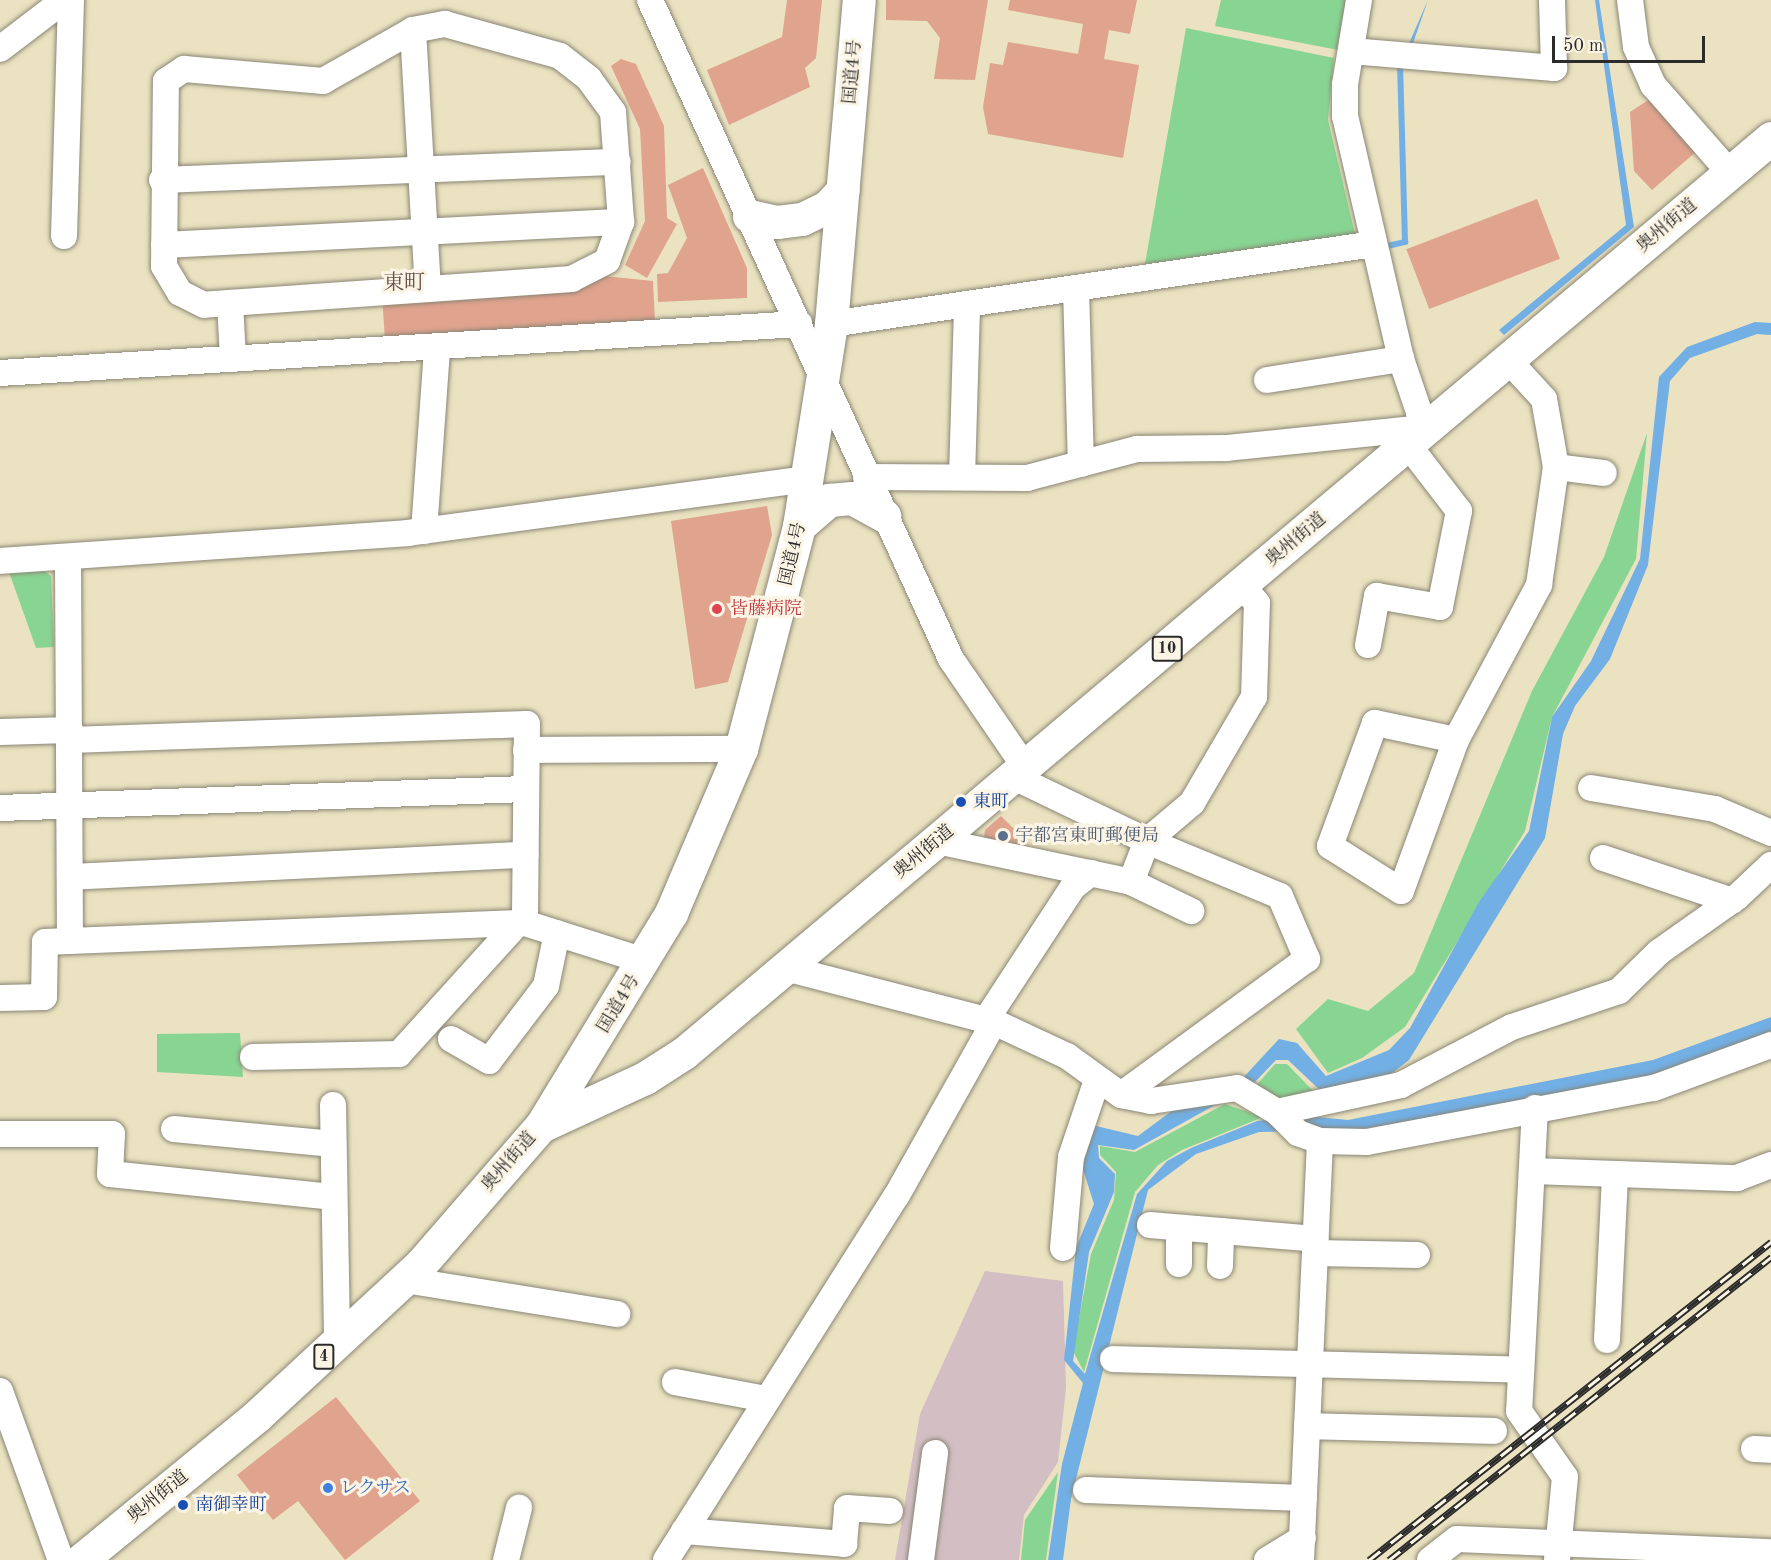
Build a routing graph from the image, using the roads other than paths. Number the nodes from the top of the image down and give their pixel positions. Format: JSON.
{"nodes":[{"id":1,"x":64,"y":0,"type":"edge"},
{"id":2,"x":71,"y":0,"type":"edge"},
{"id":3,"x":650,"y":0,"type":"edge"},
{"id":4,"x":859,"y":0,"type":"edge"},
{"id":5,"x":1359,"y":0,"type":"edge"},
{"id":6,"x":1552,"y":0,"type":"edge"},
{"id":7,"x":1630,"y":0,"type":"edge"},
{"id":8,"x":412,"y":30,"type":"junction"},
{"id":9,"x":0,"y":49,"type":"edge"},
{"id":10,"x":1351,"y":51,"type":"junction"},
{"id":11,"x":1767,"y":148,"type":"edge"},
{"id":12,"x":618,"y":162,"type":"junction"},
{"id":13,"x":420,"y":169,"type":"junction"},
{"id":14,"x":1730,"y":173,"type":"junction"},
{"id":15,"x":162,"y":180,"type":"junction"},
{"id":16,"x":843,"y":190,"type":"junction"},
{"id":17,"x":749,"y":216,"type":"junction"},
{"id":18,"x":621,"y":222,"type":"junction"},
{"id":19,"x":424,"y":234,"type":"junction"},
{"id":20,"x":64,"y":236,"type":"dead end"},
{"id":21,"x":1374,"y":244,"type":"junction"},
{"id":22,"x":164,"y":245,"type":"junction"},
{"id":23,"x":428,"y":288,"type":"junction"},
{"id":24,"x":1076,"y":288,"type":"junction"},
{"id":25,"x":230,"y":303,"type":"junction"},
{"id":26,"x":967,"y":304,"type":"junction"},
{"id":27,"x":799,"y":324,"type":"junction"},
{"id":28,"x":831,"y":324,"type":"junction"},
{"id":29,"x":437,"y":348,"type":"junction"},
{"id":30,"x":233,"y":359,"type":"junction"},
{"id":31,"x":1401,"y":360,"type":"junction"},
{"id":32,"x":1509,"y":361,"type":"junction"},
{"id":33,"x":0,"y":373,"type":"edge"},
{"id":34,"x":1267,"y":380,"type":"dead end"},
{"id":35,"x":824,"y":386,"type":"junction"},
{"id":36,"x":1420,"y":436,"type":"junction"},
{"id":37,"x":1081,"y":464,"type":"junction"},
{"id":38,"x":1556,"y":467,"type":"junction"},
{"id":39,"x":1604,"y":473,"type":"dead end"},
{"id":40,"x":866,"y":477,"type":"junction"},
{"id":41,"x":962,"y":477,"type":"junction"},
{"id":42,"x":809,"y":479,"type":"junction"},
{"id":43,"x":884,"y":516,"type":"junction"},
{"id":44,"x":799,"y":526,"type":"junction"},
{"id":45,"x":424,"y":531,"type":"junction"},
{"id":46,"x":68,"y":559,"type":"junction"},
{"id":47,"x":0,"y":561,"type":"edge"},
{"id":48,"x":1242,"y":586,"type":"junction"},
{"id":49,"x":1368,"y":645,"type":"dead end"},
{"id":50,"x":0,"y":732,"type":"edge"},
{"id":51,"x":70,"y":735,"type":"junction"},
{"id":52,"x":1456,"y":740,"type":"junction"},
{"id":53,"x":741,"y":749,"type":"junction"},
{"id":54,"x":526,"y":750,"type":"junction"},
{"id":55,"x":1020,"y":772,"type":"junction"},
{"id":56,"x":1591,"y":788,"type":"dead end"},
{"id":57,"x":526,"y":789,"type":"junction"},
{"id":58,"x":69,"y":806,"type":"junction"},
{"id":59,"x":0,"y":808,"type":"edge"},
{"id":60,"x":1771,"y":833,"type":"edge"},
{"id":61,"x":937,"y":841,"type":"junction"},
{"id":62,"x":1147,"y":841,"type":"junction"},
{"id":63,"x":525,"y":855,"type":"junction"},
{"id":64,"x":1603,"y":858,"type":"dead end"},
{"id":65,"x":1771,"y":865,"type":"edge"},
{"id":66,"x":1091,"y":873,"type":"junction"},
{"id":67,"x":70,"y":877,"type":"junction"},
{"id":68,"x":1131,"y":882,"type":"junction"},
{"id":69,"x":1732,"y":901,"type":"junction"},
{"id":70,"x":1191,"y":911,"type":"dead end"},
{"id":71,"x":521,"y":923,"type":"junction"},
{"id":72,"x":557,"y":933,"type":"junction"},
{"id":73,"x":70,"y":941,"type":"junction"},
{"id":74,"x":645,"y":961,"type":"junction"},
{"id":75,"x":786,"y":968,"type":"junction"},
{"id":76,"x":0,"y":998,"type":"edge"},
{"id":77,"x":990,"y":1021,"type":"junction"},
{"id":78,"x":451,"y":1039,"type":"dead end"},
{"id":79,"x":1771,"y":1045,"type":"edge"},
{"id":80,"x":253,"y":1057,"type":"dead end"},
{"id":81,"x":1097,"y":1080,"type":"junction"},
{"id":82,"x":1121,"y":1095,"type":"junction"},
{"id":83,"x":333,"y":1105,"type":"dead end"},
{"id":84,"x":1535,"y":1108,"type":"junction"},
{"id":85,"x":1277,"y":1112,"type":"junction"},
{"id":86,"x":541,"y":1126,"type":"junction"},
{"id":87,"x":174,"y":1129,"type":"dead end"},
{"id":88,"x":0,"y":1134,"type":"edge"},
{"id":89,"x":1320,"y":1141,"type":"junction"},
{"id":90,"x":333,"y":1144,"type":"junction"},
{"id":91,"x":1771,"y":1165,"type":"edge"},
{"id":92,"x":1532,"y":1171,"type":"junction"},
{"id":93,"x":1615,"y":1174,"type":"junction"},
{"id":94,"x":332,"y":1197,"type":"junction"},
{"id":95,"x":1150,"y":1225,"type":"dead end"},
{"id":96,"x":1179,"y":1228,"type":"junction"},
{"id":97,"x":1221,"y":1231,"type":"junction"},
{"id":98,"x":1315,"y":1246,"type":"junction"},
{"id":99,"x":1063,"y":1248,"type":"dead end"},
{"id":100,"x":1417,"y":1255,"type":"dead end"},
{"id":101,"x":1179,"y":1264,"type":"dead end"},
{"id":102,"x":1220,"y":1266,"type":"dead end"},
{"id":103,"x":405,"y":1280,"type":"junction"},
{"id":104,"x":617,"y":1314,"type":"dead end"},
{"id":105,"x":1607,"y":1340,"type":"dead end"},
{"id":106,"x":336,"y":1346,"type":"junction"},
{"id":107,"x":1113,"y":1359,"type":"dead end"},
{"id":108,"x":1310,"y":1368,"type":"junction"},
{"id":109,"x":1521,"y":1370,"type":"junction"},
{"id":110,"x":675,"y":1382,"type":"dead end"},
{"id":111,"x":0,"y":1391,"type":"edge"},
{"id":112,"x":766,"y":1399,"type":"junction"},
{"id":113,"x":1307,"y":1426,"type":"junction"},
{"id":114,"x":1494,"y":1431,"type":"dead end"},
{"id":115,"x":935,"y":1453,"type":"dead end"},
{"id":116,"x":1086,"y":1490,"type":"dead end"},
{"id":117,"x":1304,"y":1498,"type":"junction"},
{"id":118,"x":519,"y":1508,"type":"dead end"},
{"id":119,"x":890,"y":1511,"type":"dead end"},
{"id":120,"x":684,"y":1531,"type":"junction"},
{"id":121,"x":1302,"y":1549,"type":"edge"},
{"id":122,"x":1558,"y":1552,"type":"edge"},
{"id":123,"x":1771,"y":1552,"type":"edge"},
{"id":124,"x":1439,"y":1557,"type":"edge"},
{"id":125,"x":61,"y":1560,"type":"edge"},
{"id":126,"x":81,"y":1560,"type":"edge"},
{"id":127,"x":506,"y":1560,"type":"edge"},
{"id":128,"x":666,"y":1560,"type":"edge"},
{"id":129,"x":921,"y":1560,"type":"edge"},
{"id":130,"x":1267,"y":1560,"type":"edge"}],
"edges":[{"from":1,"to":9,"type":"street"},
{"from":2,"to":20,"type":"street"},
{"from":3,"to":17,"type":"street"},
{"from":4,"to":16,"type":"main road","name":"国道4号","number":"4"},
{"from":5,"to":10,"type":"street"},
{"from":6,"to":10,"type":"street"},
{"from":7,"to":14,"type":"street"},
{"from":8,"to":12,"type":"street"},
{"from":8,"to":13,"type":"street"},
{"from":8,"to":15,"type":"street"},
{"from":10,"to":21,"type":"street"},
{"from":11,"to":14,"type":"main road","name":"奥州街道","number":"10"},
{"from":12,"to":13,"type":"street"},
{"from":12,"to":18,"type":"street"},
{"from":13,"to":15,"type":"street"},
{"from":13,"to":19,"type":"street"},
{"from":14,"to":32,"type":"main road","name":"奥州街道","number":"10"},
{"from":15,"to":22,"type":"street"},
{"from":16,"to":17,"type":"main road"},
{"from":16,"to":28,"type":"main road","name":"国道4号","number":"4"},
{"from":17,"to":27,"type":"street"},
{"from":18,"to":19,"type":"street"},
{"from":18,"to":23,"type":"street"},
{"from":19,"to":22,"type":"street"},
{"from":19,"to":23,"type":"street"},
{"from":21,"to":24,"type":"street"},
{"from":21,"to":31,"type":"street"},
{"from":22,"to":25,"type":"street"},
{"from":23,"to":25,"type":"street"},
{"from":24,"to":26,"type":"street"},
{"from":24,"to":37,"type":"street"},
{"from":25,"to":30,"type":"street"},
{"from":26,"to":28,"type":"street"},
{"from":26,"to":41,"type":"street"},
{"from":27,"to":29,"type":"street"},
{"from":27,"to":35,"type":"street"},
{"from":28,"to":35,"type":"main road","name":"国道4号","number":"4"},
{"from":29,"to":30,"type":"street"},
{"from":29,"to":45,"type":"street"},
{"from":30,"to":33,"type":"street"},
{"from":31,"to":34,"type":"street"},
{"from":31,"to":36,"type":"street"},
{"from":32,"to":36,"type":"main road","name":"奥州街道","number":"10"},
{"from":32,"to":38,"type":"street"},
{"from":35,"to":40,"type":"street"},
{"from":35,"to":42,"type":"main road","name":"国道4号","number":"4"},
{"from":36,"to":37,"type":"street"},
{"from":36,"to":48,"type":"main road","name":"奥州街道","number":"10"},
{"from":36,"to":49,"type":"street"},
{"from":37,"to":41,"type":"street"},
{"from":38,"to":39,"type":"street"},
{"from":38,"to":52,"type":"street"},
{"from":40,"to":41,"type":"street"},
{"from":40,"to":43,"type":"street"},
{"from":42,"to":44,"type":"main road","name":"国道4号","number":"4"},
{"from":42,"to":45,"type":"street"},
{"from":43,"to":44,"type":"main road"},
{"from":43,"to":55,"type":"street"},
{"from":44,"to":53,"type":"main road","name":"国道4号","number":"4"},
{"from":45,"to":46,"type":"street"},
{"from":46,"to":47,"type":"street"},
{"from":46,"to":51,"type":"street"},
{"from":48,"to":55,"type":"main road","name":"奥州街道","number":"10"},
{"from":48,"to":62,"type":"street"},
{"from":50,"to":51,"type":"street"},
{"from":51,"to":54,"type":"street"},
{"from":51,"to":58,"type":"street"},
{"from":52,"to":52,"type":"street"},
{"from":53,"to":54,"type":"street"},
{"from":53,"to":74,"type":"main road","name":"国道4号","number":"4"},
{"from":54,"to":57,"type":"street"},
{"from":55,"to":61,"type":"main road","name":"奥州街道","number":"10"},
{"from":55,"to":62,"type":"street"},
{"from":56,"to":60,"type":"street"},
{"from":57,"to":58,"type":"street"},
{"from":57,"to":63,"type":"street"},
{"from":58,"to":59,"type":"street"},
{"from":58,"to":67,"type":"street"},
{"from":61,"to":66,"type":"street"},
{"from":61,"to":75,"type":"main road","name":"奥州街道","number":"10"},
{"from":62,"to":68,"type":"street"},
{"from":62,"to":82,"type":"street"},
{"from":63,"to":67,"type":"street"},
{"from":63,"to":71,"type":"street"},
{"from":64,"to":69,"type":"street"},
{"from":65,"to":69,"type":"street"},
{"from":66,"to":68,"type":"street"},
{"from":66,"to":77,"type":"street"},
{"from":67,"to":73,"type":"street"},
{"from":68,"to":70,"type":"street"},
{"from":69,"to":85,"type":"street"},
{"from":71,"to":72,"type":"street"},
{"from":71,"to":73,"type":"street"},
{"from":71,"to":80,"type":"street"},
{"from":72,"to":74,"type":"street"},
{"from":72,"to":78,"type":"street"},
{"from":73,"to":76,"type":"street"},
{"from":74,"to":86,"type":"main road","name":"国道4号","number":"4"},
{"from":75,"to":77,"type":"street"},
{"from":75,"to":86,"type":"main road","name":"奥州街道","number":"10"},
{"from":77,"to":81,"type":"street"},
{"from":77,"to":112,"type":"street"},
{"from":79,"to":84,"type":"street"},
{"from":81,"to":82,"type":"street"},
{"from":81,"to":99,"type":"street"},
{"from":82,"to":85,"type":"street"},
{"from":83,"to":90,"type":"street"},
{"from":84,"to":89,"type":"street"},
{"from":84,"to":92,"type":"street"},
{"from":85,"to":89,"type":"street"},
{"from":86,"to":103,"type":"main road","name":"奥州街道","number":"4"},
{"from":87,"to":90,"type":"street"},
{"from":88,"to":94,"type":"street"},
{"from":89,"to":98,"type":"street"},
{"from":90,"to":94,"type":"street"},
{"from":91,"to":93,"type":"street"},
{"from":92,"to":93,"type":"street"},
{"from":92,"to":109,"type":"street"},
{"from":93,"to":105,"type":"street"},
{"from":94,"to":106,"type":"street"},
{"from":95,"to":96,"type":"street"},
{"from":96,"to":97,"type":"street"},
{"from":96,"to":101,"type":"street"},
{"from":97,"to":98,"type":"street"},
{"from":97,"to":102,"type":"street"},
{"from":98,"to":100,"type":"street"},
{"from":98,"to":108,"type":"street"},
{"from":103,"to":104,"type":"street"},
{"from":103,"to":106,"type":"main road","name":"奥州街道","number":"4"},
{"from":106,"to":126,"type":"main road","name":"奥州街道","number":"4"},
{"from":107,"to":108,"type":"street"},
{"from":108,"to":109,"type":"street"},
{"from":108,"to":113,"type":"street"},
{"from":109,"to":122,"type":"street"},
{"from":110,"to":112,"type":"street"},
{"from":111,"to":125,"type":"street"},
{"from":112,"to":120,"type":"street"},
{"from":113,"to":114,"type":"street"},
{"from":113,"to":117,"type":"street"},
{"from":115,"to":129,"type":"street"},
{"from":116,"to":117,"type":"street"},
{"from":117,"to":121,"type":"street"},
{"from":118,"to":127,"type":"street"},
{"from":119,"to":120,"type":"street"},
{"from":120,"to":128,"type":"street"},
{"from":121,"to":130,"type":"street"},
{"from":122,"to":123,"type":"street"},
{"from":122,"to":124,"type":"street"}]}
